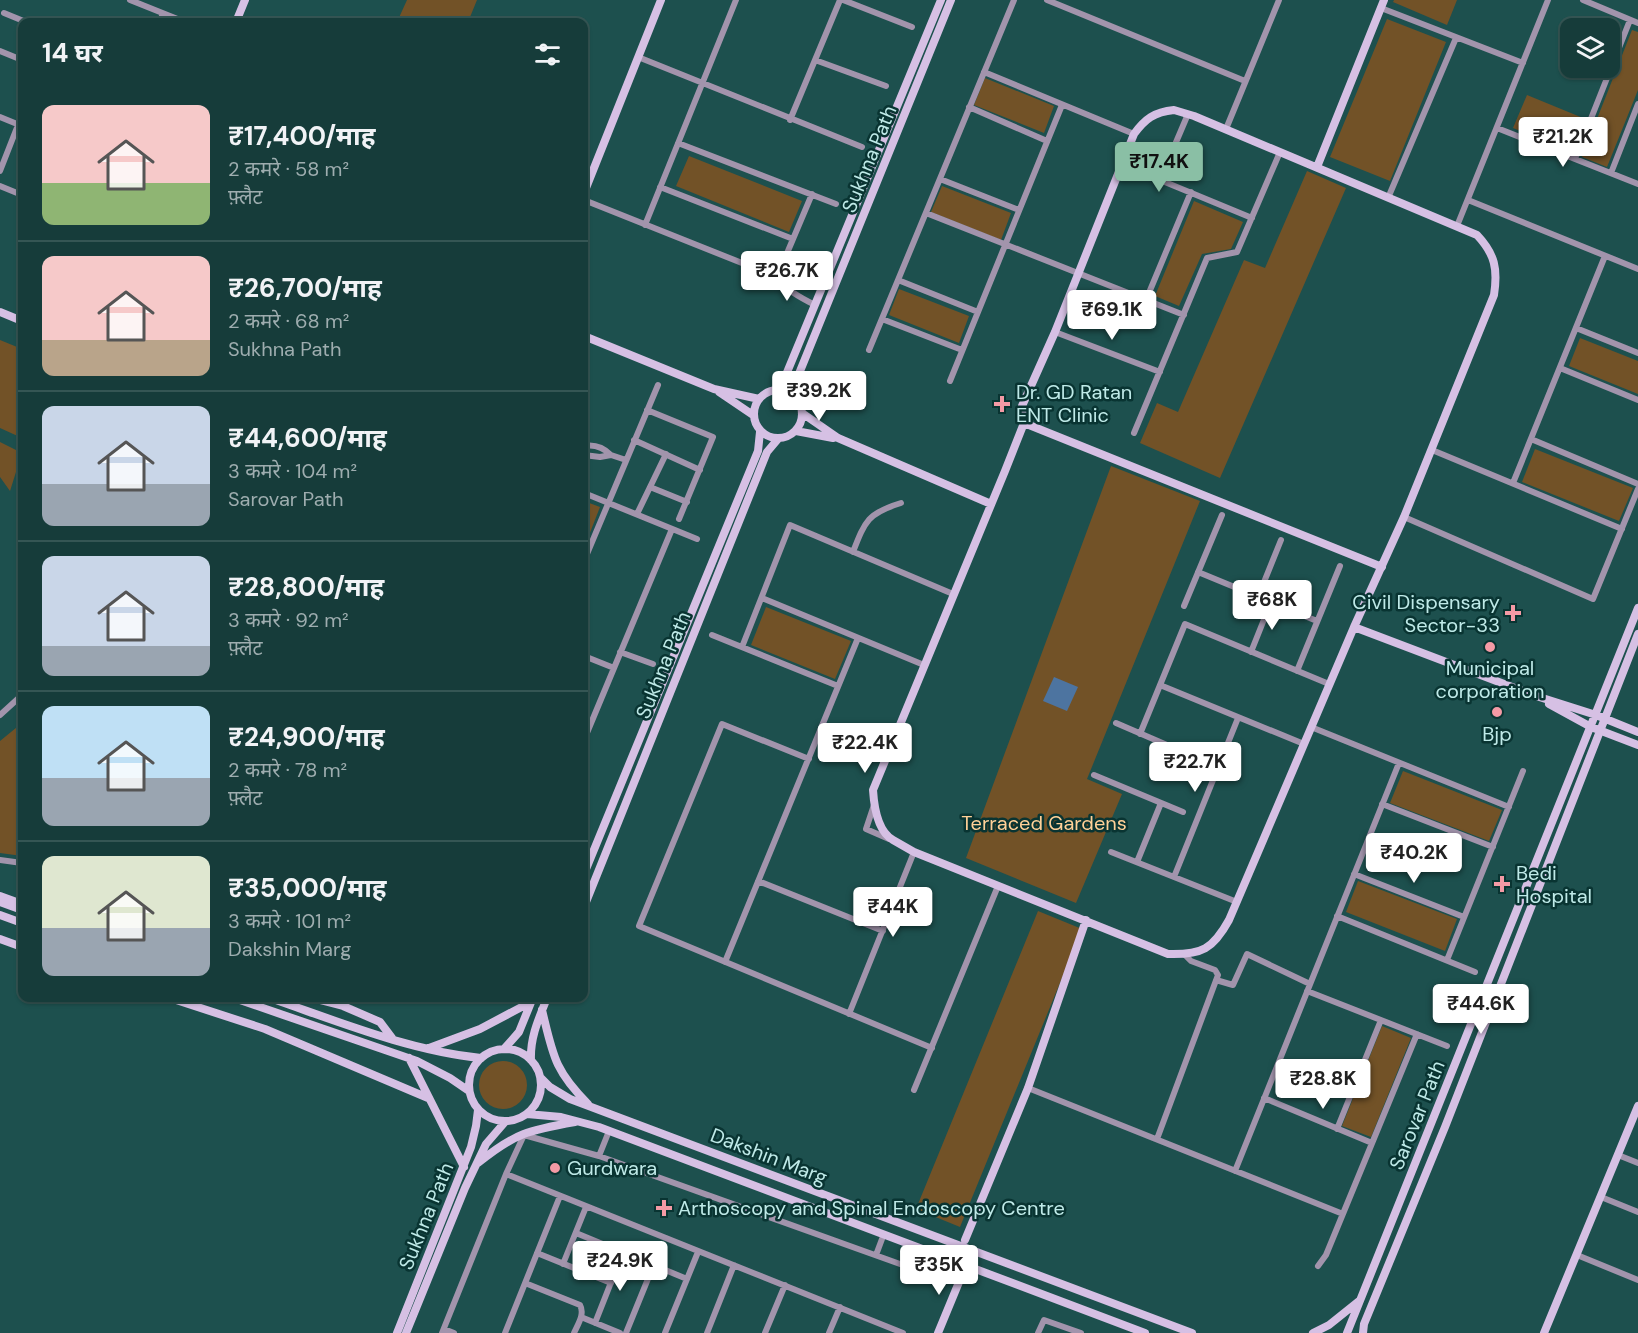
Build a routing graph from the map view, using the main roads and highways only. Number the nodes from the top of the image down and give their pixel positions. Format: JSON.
{"nodes":[{"id":1,"x":245,"y":0,"type":"edge"},
{"id":2,"x":661,"y":0,"type":"edge"},
{"id":3,"x":941,"y":0,"type":"edge"},
{"id":4,"x":951,"y":0,"type":"edge"},
{"id":5,"x":1382,"y":4,"type":"edge"},
{"id":6,"x":238,"y":18,"type":"edge"},
{"id":7,"x":1317,"y":167,"type":"junction"},
{"id":8,"x":588,"y":183,"type":"edge"},
{"id":9,"x":0,"y":312,"type":"edge"},
{"id":10,"x":18,"y":319,"type":"edge"},
{"id":11,"x":588,"y":338,"type":"edge"},
{"id":12,"x":714,"y":389,"type":"junction"},
{"id":13,"x":775,"y":390,"type":"junction"},
{"id":14,"x":759,"y":399,"type":"junction"},
{"id":15,"x":796,"y":399,"type":"junction"},
{"id":16,"x":802,"y":413,"type":"junction"},
{"id":17,"x":753,"y":414,"type":"junction"},
{"id":18,"x":1024,"y":423,"type":"junction"},
{"id":19,"x":795,"y":431,"type":"junction"},
{"id":20,"x":760,"y":432,"type":"junction"},
{"id":21,"x":838,"y":438,"type":"junction"},
{"id":22,"x":778,"y":439,"type":"junction"},
{"id":23,"x":991,"y":504,"type":"junction"},
{"id":24,"x":1382,"y":567,"type":"junction"},
{"id":25,"x":1638,"y":608,"type":"edge"},
{"id":26,"x":1354,"y":627,"type":"junction"},
{"id":27,"x":1638,"y":634,"type":"edge"},
{"id":28,"x":1533,"y":695,"type":"junction"},
{"id":29,"x":1600,"y":717,"type":"junction"},
{"id":30,"x":1596,"y":729,"type":"junction"},
{"id":31,"x":1638,"y":732,"type":"edge"},
{"id":32,"x":1638,"y":745,"type":"edge"},
{"id":33,"x":588,"y":864,"type":"edge"},
{"id":34,"x":0,"y":896,"type":"edge"},
{"id":35,"x":588,"y":897,"type":"edge"},
{"id":36,"x":0,"y":902,"type":"edge"},
{"id":37,"x":18,"y":903,"type":"edge"},
{"id":38,"x":18,"y":909,"type":"edge"},
{"id":39,"x":0,"y":915,"type":"edge"},
{"id":40,"x":1086,"y":920,"type":"junction"},
{"id":41,"x":18,"y":922,"type":"edge"},
{"id":42,"x":0,"y":939,"type":"edge"},
{"id":43,"x":18,"y":946,"type":"edge"},
{"id":44,"x":182,"y":1002,"type":"edge"},
{"id":45,"x":246,"y":1002,"type":"edge"},
{"id":46,"x":282,"y":1002,"type":"edge"},
{"id":47,"x":328,"y":1002,"type":"edge"},
{"id":48,"x":528,"y":1002,"type":"edge"},
{"id":49,"x":531,"y":1002,"type":"edge"},
{"id":50,"x":545,"y":1002,"type":"edge"},
{"id":51,"x":542,"y":1010,"type":"junction"},
{"id":52,"x":392,"y":1038,"type":"junction"},
{"id":53,"x":429,"y":1048,"type":"junction"},
{"id":54,"x":504,"y":1049,"type":"junction"},
{"id":55,"x":409,"y":1058,"type":"junction"},
{"id":56,"x":481,"y":1058,"type":"junction"},
{"id":57,"x":531,"y":1060,"type":"junction"},
{"id":58,"x":541,"y":1078,"type":"junction"},
{"id":59,"x":469,"y":1090,"type":"junction"},
{"id":60,"x":428,"y":1098,"type":"junction"},
{"id":61,"x":1638,"y":1106,"type":"edge"},
{"id":62,"x":592,"y":1107,"type":"junction"},
{"id":63,"x":478,"y":1110,"type":"junction"},
{"id":64,"x":527,"y":1114,"type":"junction"},
{"id":65,"x":505,"y":1122,"type":"junction"},
{"id":66,"x":579,"y":1122,"type":"junction"},
{"id":67,"x":477,"y":1164,"type":"junction"},
{"id":68,"x":464,"y":1167,"type":"junction"},
{"id":69,"x":965,"y":1240,"type":"dead end"},
{"id":70,"x":964,"y":1270,"type":"dead end"},
{"id":71,"x":1360,"y":1300,"type":"junction"},
{"id":72,"x":1364,"y":1330,"type":"edge"},
{"id":73,"x":397,"y":1333,"type":"edge"},
{"id":74,"x":406,"y":1333,"type":"edge"},
{"id":75,"x":938,"y":1333,"type":"edge"},
{"id":76,"x":1145,"y":1333,"type":"edge"},
{"id":77,"x":1191,"y":1333,"type":"edge"},
{"id":78,"x":1313,"y":1333,"type":"edge"},
{"id":79,"x":1347,"y":1333,"type":"edge"},
{"id":80,"x":1544,"y":1333,"type":"edge"}],
"edges":[{"from":1,"to":6,"type":"main road"},
{"from":2,"to":8,"type":"main road"},
{"from":3,"to":13,"type":"main road","name":"Sukhna Path"},
{"from":4,"to":15,"type":"main road","name":"Sukhna Path"},
{"from":5,"to":7,"type":"main road"},
{"from":7,"to":18,"type":"main road"},
{"from":7,"to":24,"type":"main road"},
{"from":9,"to":10,"type":"main road"},
{"from":11,"to":12,"type":"main road"},
{"from":12,"to":14,"type":"main road"},
{"from":12,"to":17,"type":"main road"},
{"from":13,"to":14,"type":"main road"},
{"from":13,"to":15,"type":"main road"},
{"from":14,"to":17,"type":"main road"},
{"from":15,"to":16,"type":"main road"},
{"from":16,"to":19,"type":"main road"},
{"from":16,"to":21,"type":"main road"},
{"from":17,"to":20,"type":"main road"},
{"from":18,"to":23,"type":"main road"},
{"from":18,"to":24,"type":"main road"},
{"from":19,"to":21,"type":"main road"},
{"from":19,"to":22,"type":"main road"},
{"from":20,"to":22,"type":"main road"},
{"from":20,"to":33,"type":"main road","name":"Sukhna Path"},
{"from":21,"to":23,"type":"main road"},
{"from":22,"to":35,"type":"main road","name":"Sukhna Path"},
{"from":23,"to":40,"type":"main road"},
{"from":24,"to":26,"type":"main road"},
{"from":25,"to":29,"type":"main road","name":"Sarovar Path"},
{"from":26,"to":28,"type":"main road"},
{"from":26,"to":40,"type":"main road"},
{"from":27,"to":29,"type":"main road","name":"Sarovar Path"},
{"from":28,"to":29,"type":"main road"},
{"from":28,"to":30,"type":"main road"},
{"from":29,"to":30,"type":"main road","name":"Sarovar Path"},
{"from":29,"to":31,"type":"main road"},
{"from":30,"to":32,"type":"main road"},
{"from":30,"to":71,"type":"main road","name":"Sarovar Path"},
{"from":30,"to":72,"type":"main road","name":"Sarovar Path"},
{"from":34,"to":37,"type":"main road"},
{"from":36,"to":38,"type":"main road"},
{"from":39,"to":41,"type":"main road"},
{"from":40,"to":69,"type":"main road"},
{"from":42,"to":43,"type":"main road"},
{"from":44,"to":60,"type":"main road"},
{"from":45,"to":55,"type":"main road"},
{"from":46,"to":52,"type":"main road"},
{"from":47,"to":52,"type":"main road"},
{"from":48,"to":53,"type":"main road"},
{"from":49,"to":54,"type":"main road"},
{"from":50,"to":51,"type":"main road"},
{"from":51,"to":57,"type":"main road"},
{"from":51,"to":62,"type":"main road"},
{"from":52,"to":53,"type":"main road"},
{"from":53,"to":56,"type":"main road"},
{"from":54,"to":56,"type":"main road"},
{"from":54,"to":57,"type":"main road"},
{"from":55,"to":59,"type":"main road"},
{"from":55,"to":60,"type":"main road"},
{"from":56,"to":59,"type":"main road"},
{"from":57,"to":58,"type":"main road"},
{"from":58,"to":62,"type":"main road","name":"Dakshin Marg"},
{"from":58,"to":64,"type":"main road"},
{"from":59,"to":63,"type":"main road"},
{"from":60,"to":68,"type":"main road"},
{"from":61,"to":80,"type":"main road"},
{"from":62,"to":77,"type":"main road","name":"Dakshin Marg"},
{"from":63,"to":65,"type":"main road"},
{"from":63,"to":68,"type":"main road","name":"Sukhna Path"},
{"from":64,"to":65,"type":"main road"},
{"from":64,"to":66,"type":"main road","name":"Dakshin Marg"},
{"from":65,"to":67,"type":"main road","name":"Sukhna Path"},
{"from":66,"to":67,"type":"main road"},
{"from":66,"to":76,"type":"main road","name":"Dakshin Marg"},
{"from":67,"to":74,"type":"main road","name":"Sukhna Path"},
{"from":68,"to":73,"type":"main road","name":"Sukhna Path"},
{"from":70,"to":75,"type":"main road"},
{"from":71,"to":78,"type":"main road"},
{"from":71,"to":79,"type":"main road","name":"Sarovar Path"}]}
